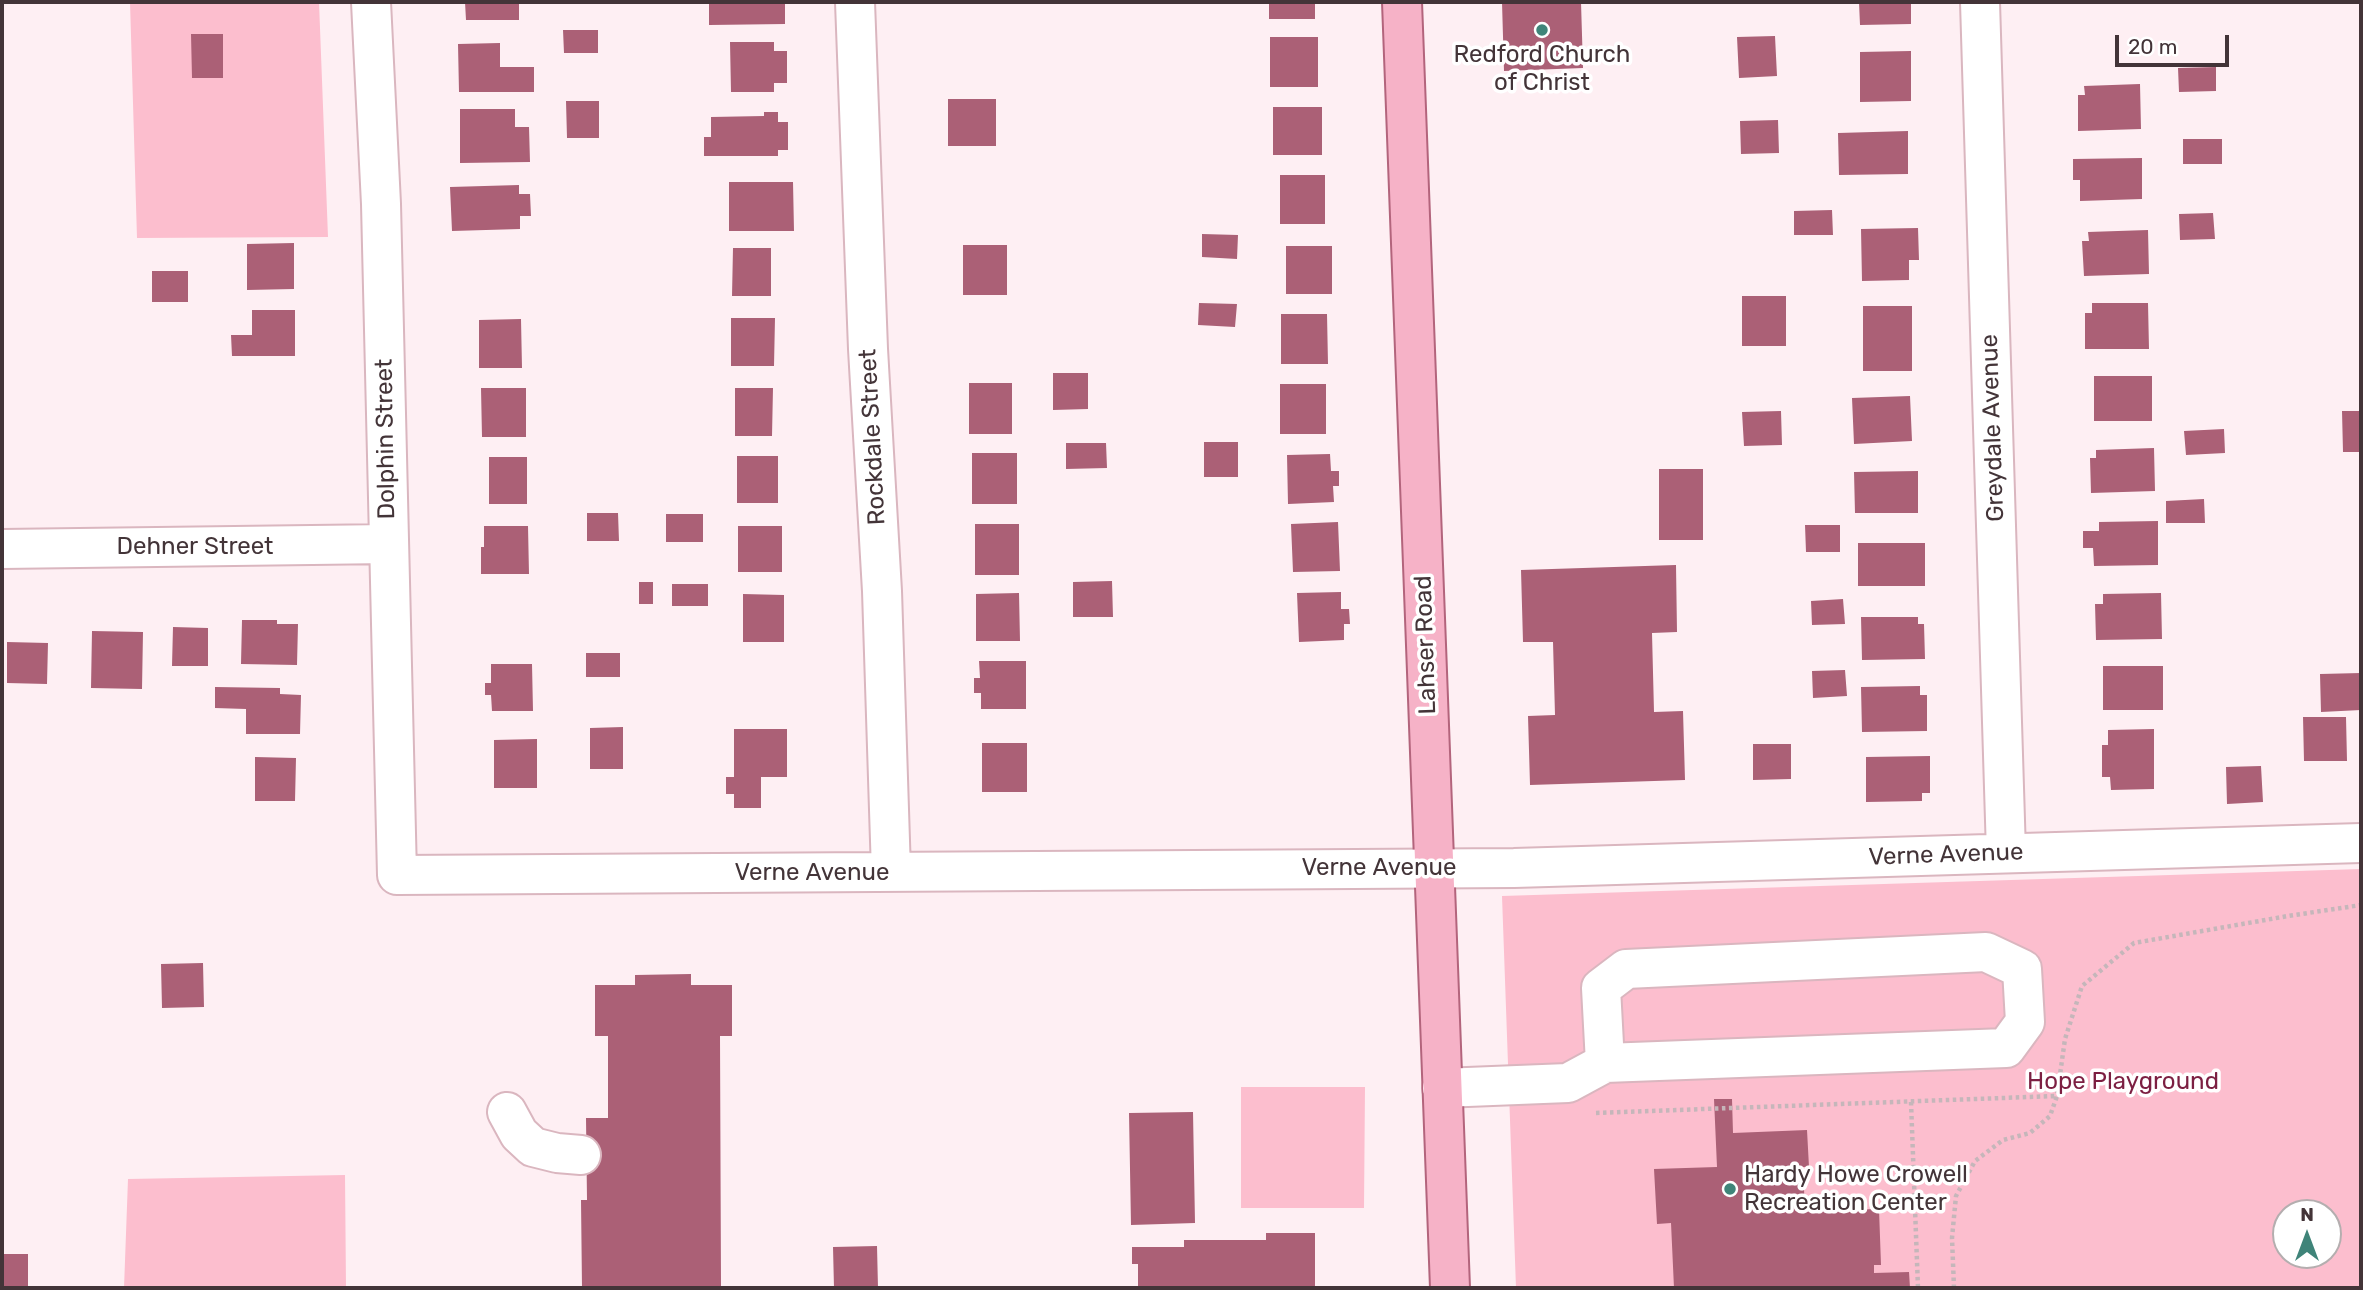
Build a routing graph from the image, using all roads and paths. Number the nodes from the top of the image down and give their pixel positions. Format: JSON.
{"nodes":[{"id":1,"x":371,"y":2,"type":"edge"},
{"id":2,"x":855,"y":2,"type":"edge"},
{"id":3,"x":1402,"y":2,"type":"edge"},
{"id":4,"x":1980,"y":2,"type":"edge"},
{"id":5,"x":1504,"y":58,"type":"dead end"},
{"id":6,"x":1463,"y":60,"type":"dead end"},
{"id":7,"x":389,"y":544,"type":"junction"},
{"id":8,"x":2,"y":549,"type":"edge"},
{"id":9,"x":2361,"y":844,"type":"edge"},
{"id":10,"x":2006,"y":853,"type":"junction"},
{"id":11,"x":1434,"y":868,"type":"junction"},
{"id":12,"x":891,"y":872,"type":"junction"},
{"id":13,"x":397,"y":876,"type":"joint"},
{"id":14,"x":2361,"y":905,"type":"edge"},
{"id":15,"x":1605,"y":1063,"type":"junction"},
{"id":16,"x":1442,"y":1088,"type":"junction"},
{"id":17,"x":2057,"y":1096,"type":"junction"},
{"id":18,"x":1911,"y":1102,"type":"junction"},
{"id":19,"x":507,"y":1112,"type":"dead end"},
{"id":20,"x":1583,"y":1114,"type":"dead end"},
{"id":21,"x":580,"y":1155,"type":"dead end"},
{"id":22,"x":1450,"y":1288,"type":"edge"},
{"id":23,"x":1918,"y":1288,"type":"edge"},
{"id":24,"x":1954,"y":1288,"type":"edge"}],
"edges":[{"from":1,"to":7,"type":"street","name":"Dolphin Street"},
{"from":2,"to":12,"type":"street","name":"Rockdale Street"},
{"from":3,"to":11,"type":"main road","name":"Lahser Road"},
{"from":4,"to":10,"type":"street","name":"Greydale Avenue"},
{"from":5,"to":6,"type":"path"},
{"from":7,"to":8,"type":"street","name":"Dehner Street"},
{"from":7,"to":13,"type":"street","name":"Dolphin Street"},
{"from":9,"to":10,"type":"street","name":"Verne Avenue"},
{"from":10,"to":11,"type":"street","name":"Verne Avenue"},
{"from":11,"to":12,"type":"street","name":"Verne Avenue"},
{"from":11,"to":16,"type":"main road","name":"Lahser Road"},
{"from":12,"to":13,"type":"street","name":"Verne Avenue"},
{"from":14,"to":17,"type":"path"},
{"from":15,"to":15,"type":"street"},
{"from":15,"to":16,"type":"street"},
{"from":16,"to":22,"type":"main road","name":"Lahser Road"},
{"from":17,"to":18,"type":"path"},
{"from":17,"to":24,"type":"path"},
{"from":18,"to":20,"type":"path"},
{"from":18,"to":23,"type":"path"},
{"from":19,"to":21,"type":"street"}]}
